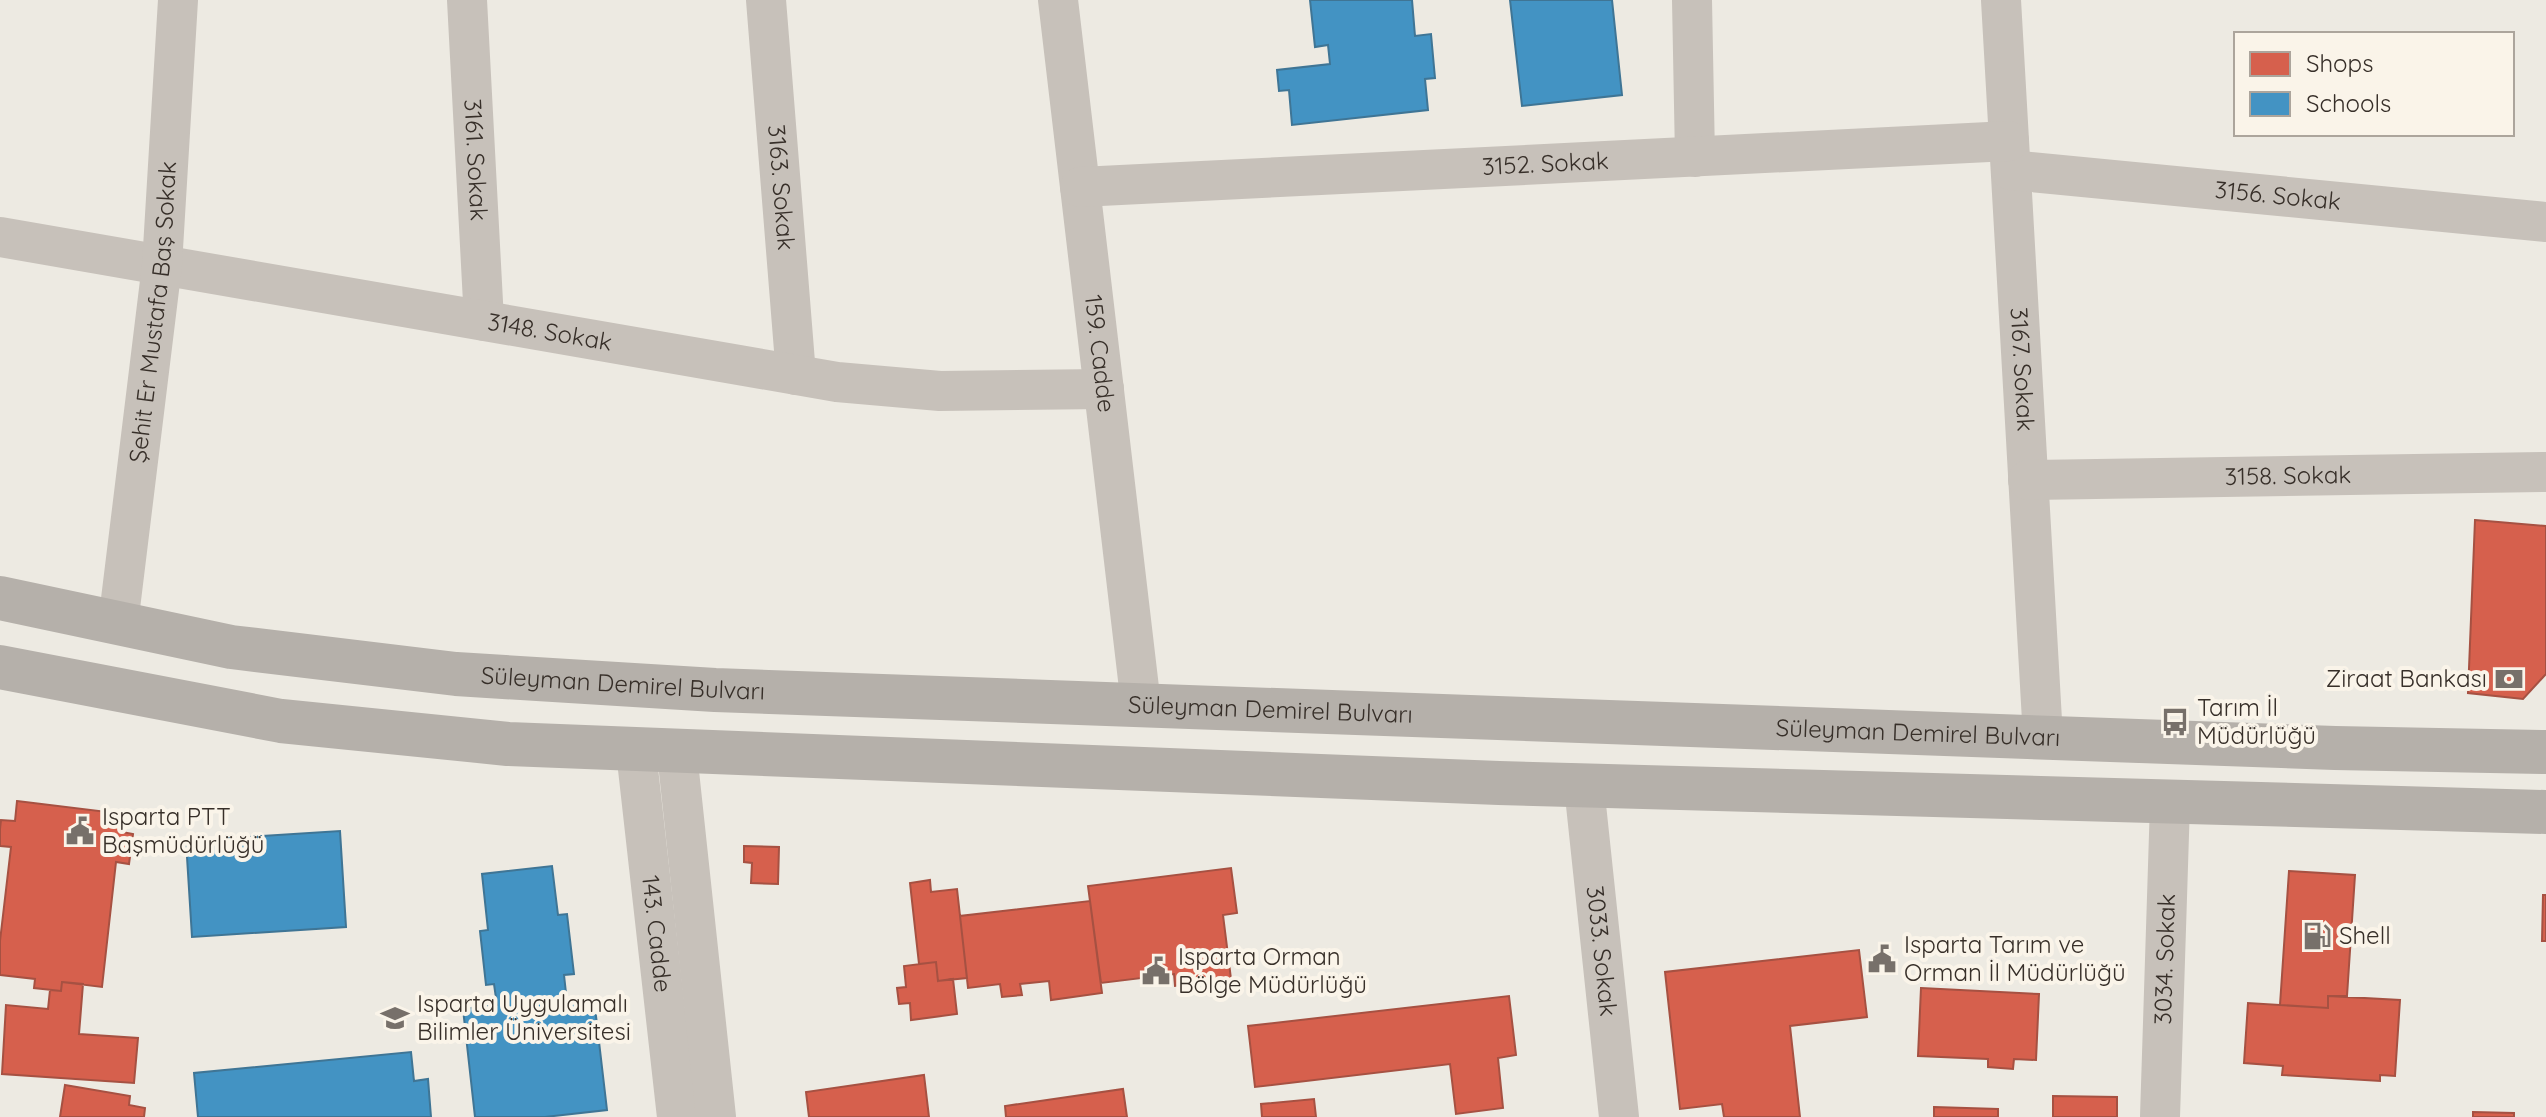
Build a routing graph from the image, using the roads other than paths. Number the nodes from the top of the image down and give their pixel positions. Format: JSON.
{"nodes":[{"id":1,"x":178,"y":0,"type":"edge"},
{"id":2,"x":467,"y":0,"type":"edge"},
{"id":3,"x":766,"y":0,"type":"edge"},
{"id":4,"x":1058,"y":0,"type":"edge"},
{"id":5,"x":1692,"y":0,"type":"edge"},
{"id":6,"x":2001,"y":0,"type":"edge"},
{"id":7,"x":2010,"y":156,"type":"junction"},
{"id":8,"x":1695,"y":157,"type":"junction"},
{"id":9,"x":1080,"y":187,"type":"junction"},
{"id":10,"x":2546,"y":222,"type":"edge"},
{"id":11,"x":0,"y":237,"type":"edge"},
{"id":12,"x":162,"y":265,"type":"junction"},
{"id":13,"x":484,"y":321,"type":"junction"},
{"id":14,"x":796,"y":375,"type":"junction"},
{"id":15,"x":1104,"y":389,"type":"junction"},
{"id":16,"x":2546,"y":472,"type":"edge"},
{"id":17,"x":2028,"y":480,"type":"junction"},
{"id":18,"x":0,"y":598,"type":"edge"},
{"id":19,"x":118,"y":624,"type":"junction"},
{"id":20,"x":0,"y":667,"type":"edge"},
{"id":21,"x":1141,"y":705,"type":"junction"},
{"id":22,"x":2043,"y":738,"type":"junction"},
{"id":23,"x":656,"y":752,"type":"junction"},
{"id":24,"x":2546,"y":752,"type":"edge"},
{"id":25,"x":1584,"y":786,"type":"junction"},
{"id":26,"x":2170,"y":803,"type":"junction"},
{"id":27,"x":2546,"y":812,"type":"edge"},
{"id":28,"x":677,"y":1117,"type":"edge"},
{"id":29,"x":716,"y":1117,"type":"edge"},
{"id":30,"x":1619,"y":1117,"type":"edge"},
{"id":31,"x":2160,"y":1117,"type":"edge"}],
"edges":[{"from":1,"to":12,"type":"street","name":"Şehit Er Mustafa Baş Sokak"},
{"from":2,"to":13,"type":"street","name":"3161. Sokak"},
{"from":3,"to":14,"type":"street","name":"3163. Sokak"},
{"from":4,"to":9,"type":"street","name":"159. Cadde"},
{"from":5,"to":8,"type":"street"},
{"from":6,"to":7,"type":"street","name":"3167. Sokak"},
{"from":7,"to":8,"type":"street","name":"3152. Sokak"},
{"from":7,"to":10,"type":"street","name":"3156. Sokak"},
{"from":7,"to":17,"type":"street","name":"3167. Sokak"},
{"from":8,"to":9,"type":"street","name":"3152. Sokak"},
{"from":9,"to":15,"type":"street","name":"159. Cadde"},
{"from":11,"to":12,"type":"street","name":"3148. Sokak"},
{"from":12,"to":13,"type":"street","name":"3148. Sokak"},
{"from":12,"to":19,"type":"street","name":"Şehit Er Mustafa Baş Sokak"},
{"from":13,"to":14,"type":"street","name":"3148. Sokak"},
{"from":14,"to":15,"type":"street","name":"3148. Sokak"},
{"from":15,"to":21,"type":"street","name":"159. Cadde"},
{"from":16,"to":17,"type":"street","name":"3158. Sokak"},
{"from":17,"to":22,"type":"street","name":"3167. Sokak"},
{"from":18,"to":19,"type":"main road","name":"Süleyman Demirel Bulvarı"},
{"from":19,"to":21,"type":"main road","name":"Süleyman Demirel Bulvarı"},
{"from":20,"to":23,"type":"main road"},
{"from":21,"to":22,"type":"main road","name":"Süleyman Demirel Bulvarı"},
{"from":22,"to":24,"type":"main road","name":"Süleyman Demirel Bulvarı"},
{"from":23,"to":25,"type":"main road"},
{"from":23,"to":28,"type":"street","name":"143. Cadde"},
{"from":23,"to":29,"type":"street","name":"143. Cadde"},
{"from":25,"to":26,"type":"main road"},
{"from":25,"to":30,"type":"street","name":"3033. Sokak"},
{"from":26,"to":27,"type":"main road"},
{"from":26,"to":31,"type":"street","name":"3034. Sokak"}]}
